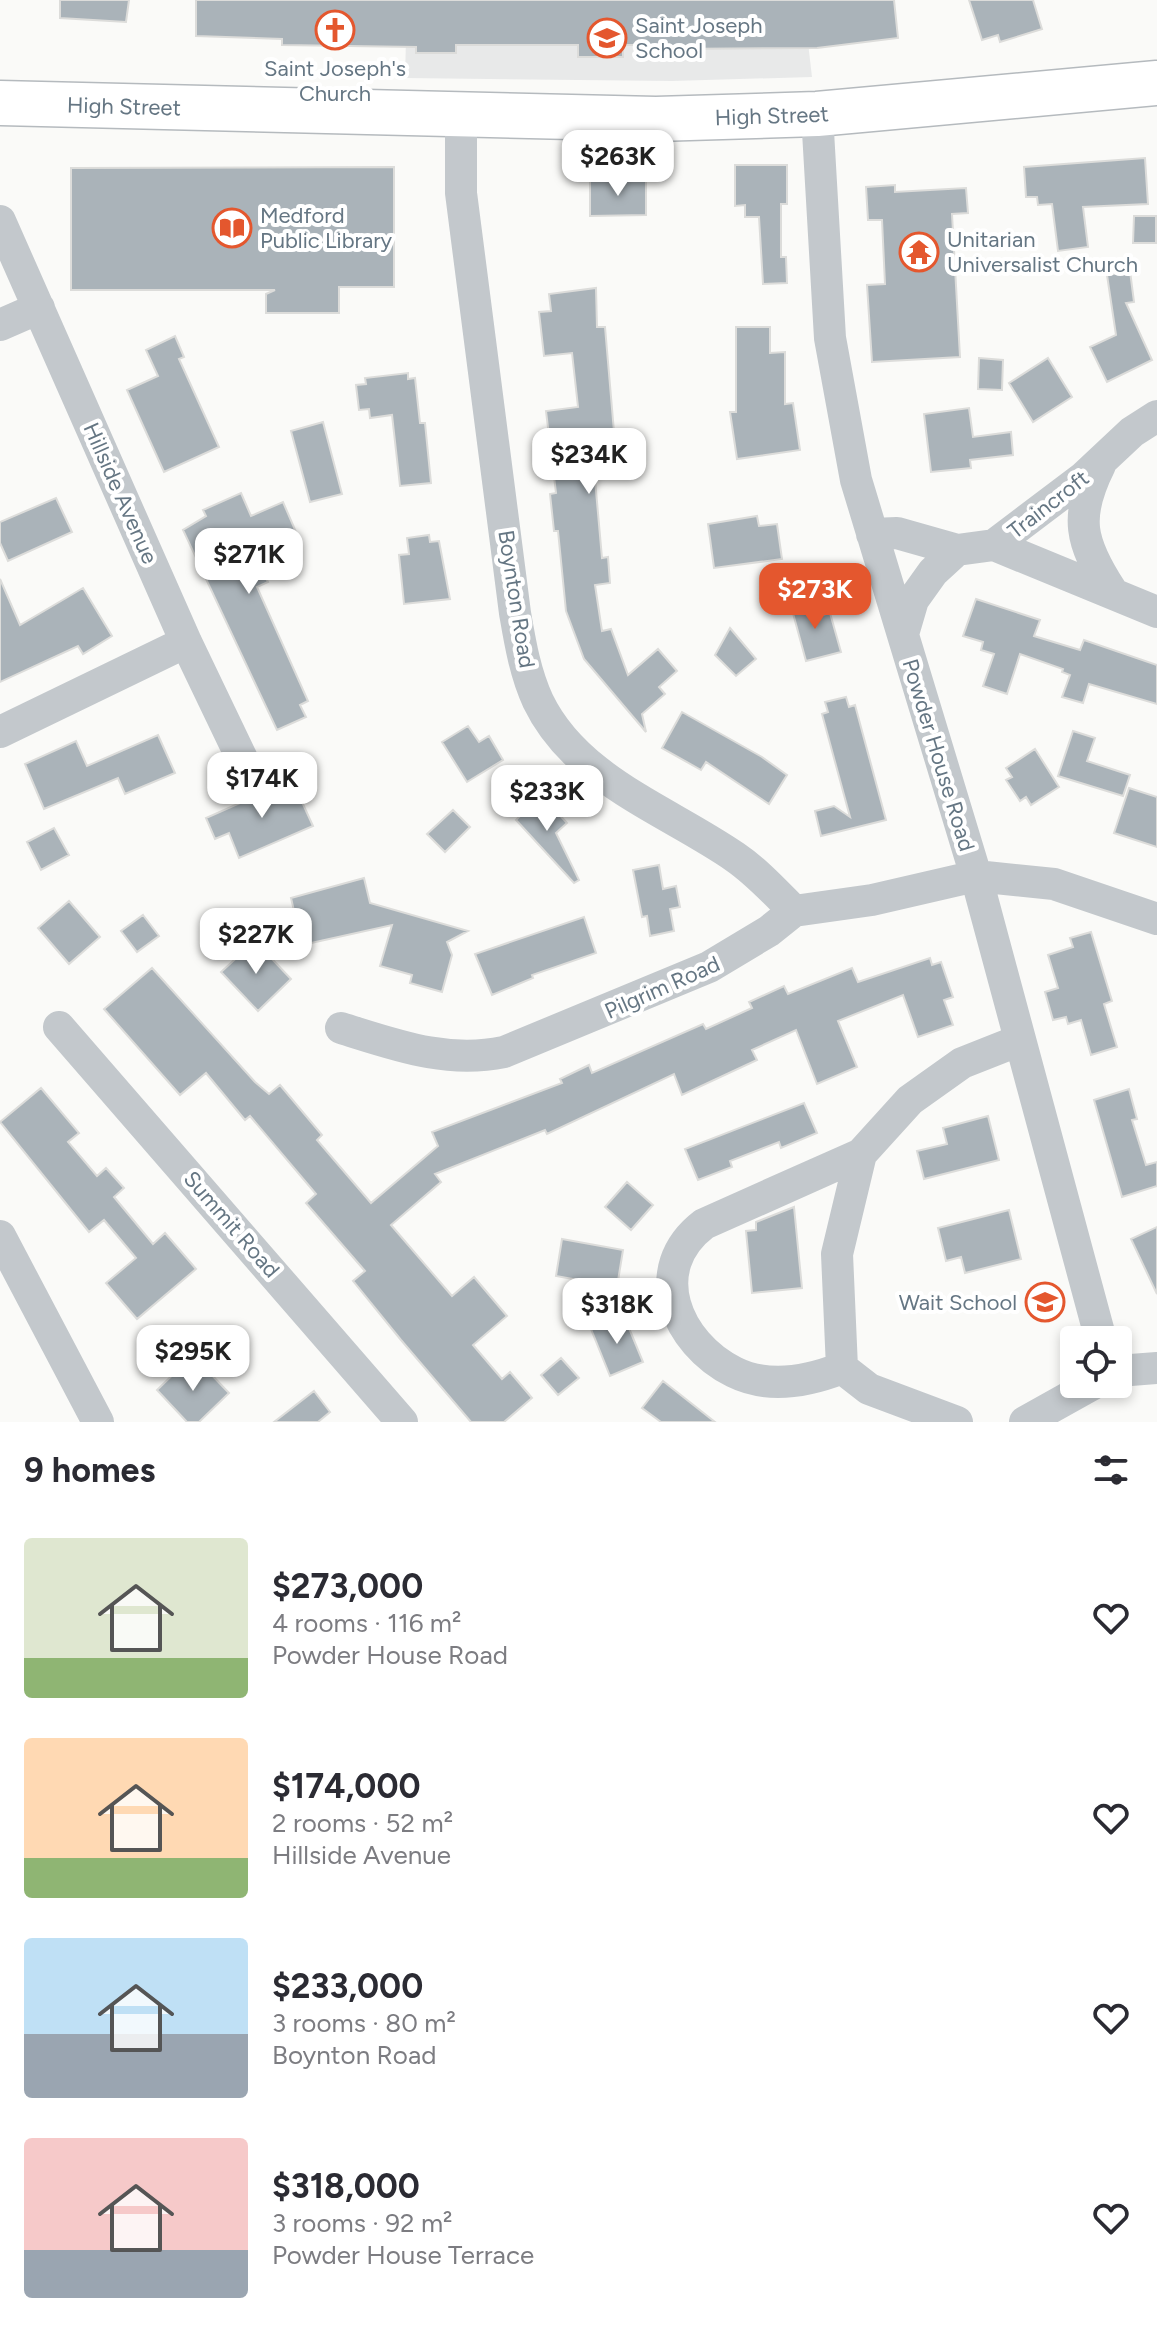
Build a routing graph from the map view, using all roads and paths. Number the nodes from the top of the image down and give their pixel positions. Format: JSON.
{"nodes":[{"id":1,"x":1157,"y":83,"type":"edge"},
{"id":2,"x":0,"y":103,"type":"edge"},
{"id":3,"x":817,"y":114,"type":"junction"},
{"id":4,"x":461,"y":116,"type":"junction"},
{"id":5,"x":0,"y":221,"type":"edge"},
{"id":6,"x":39,"y":308,"type":"junction"},
{"id":7,"x":0,"y":325,"type":"edge"},
{"id":8,"x":1157,"y":416,"type":"edge"},
{"id":9,"x":1101,"y":462,"type":"junction"},
{"id":10,"x":872,"y":534,"type":"junction"},
{"id":11,"x":994,"y":545,"type":"junction"},
{"id":12,"x":957,"y":550,"type":"junction"},
{"id":13,"x":1111,"y":590,"type":"junction"},
{"id":14,"x":1157,"y":612,"type":"edge"},
{"id":15,"x":903,"y":634,"type":"junction"},
{"id":16,"x":186,"y":642,"type":"junction"},
{"id":17,"x":0,"y":732,"type":"edge"},
{"id":18,"x":244,"y":763,"type":"dead end"},
{"id":19,"x":976,"y":876,"type":"junction"},
{"id":20,"x":794,"y":911,"type":"junction"},
{"id":21,"x":1157,"y":919,"type":"edge"},
{"id":22,"x":59,"y":1027,"type":"dead end"},
{"id":23,"x":341,"y":1028,"type":"dead end"},
{"id":24,"x":1020,"y":1040,"type":"junction"},
{"id":25,"x":861,"y":1154,"type":"junction"},
{"id":26,"x":0,"y":1236,"type":"edge"},
{"id":27,"x":1097,"y":1326,"type":"edge"},
{"id":28,"x":842,"y":1368,"type":"junction"},
{"id":29,"x":1157,"y":1368,"type":"edge"},
{"id":30,"x":1132,"y":1370,"type":"edge"},
{"id":31,"x":1072,"y":1398,"type":"edge"},
{"id":32,"x":98,"y":1422,"type":"edge"},
{"id":33,"x":402,"y":1422,"type":"edge"},
{"id":34,"x":957,"y":1422,"type":"edge"},
{"id":35,"x":1025,"y":1422,"type":"edge"}],
"edges":[{"from":1,"to":3,"type":"main road","name":"High Street"},
{"from":2,"to":4,"type":"main road","name":"High Street"},
{"from":3,"to":4,"type":"main road","name":"High Street"},
{"from":3,"to":10,"type":"street","name":"Powder House Road"},
{"from":4,"to":20,"type":"street","name":"Boynton Road"},
{"from":5,"to":6,"type":"street","name":"Hillside Avenue"},
{"from":6,"to":7,"type":"street"},
{"from":6,"to":16,"type":"street","name":"Hillside Avenue"},
{"from":8,"to":9,"type":"street","name":"Traincroft"},
{"from":9,"to":11,"type":"street","name":"Traincroft"},
{"from":9,"to":13,"type":"street","name":"Traincroft"},
{"from":10,"to":12,"type":"street","name":"Traincroft"},
{"from":10,"to":15,"type":"street","name":"Powder House Road"},
{"from":11,"to":12,"type":"street","name":"Traincroft"},
{"from":11,"to":13,"type":"street","name":"Traincroft"},
{"from":12,"to":15,"type":"street"},
{"from":13,"to":14,"type":"street","name":"Traincroft"},
{"from":15,"to":19,"type":"street","name":"Powder House Road"},
{"from":16,"to":17,"type":"street"},
{"from":16,"to":18,"type":"street","name":"Hillside Avenue"},
{"from":19,"to":20,"type":"street","name":"Pilgrim Road"},
{"from":19,"to":21,"type":"street","name":"Pilgrim Road"},
{"from":19,"to":24,"type":"street","name":"Powder House Road"},
{"from":20,"to":23,"type":"street","name":"Pilgrim Road"},
{"from":22,"to":33,"type":"street","name":"Summit Road"},
{"from":24,"to":25,"type":"street"},
{"from":24,"to":27,"type":"street","name":"Powder House Road"},
{"from":25,"to":28,"type":"street"},
{"from":25,"to":28,"type":"street"},
{"from":26,"to":32,"type":"street"},
{"from":28,"to":34,"type":"street"},
{"from":29,"to":30,"type":"street"},
{"from":31,"to":35,"type":"street"}]}
